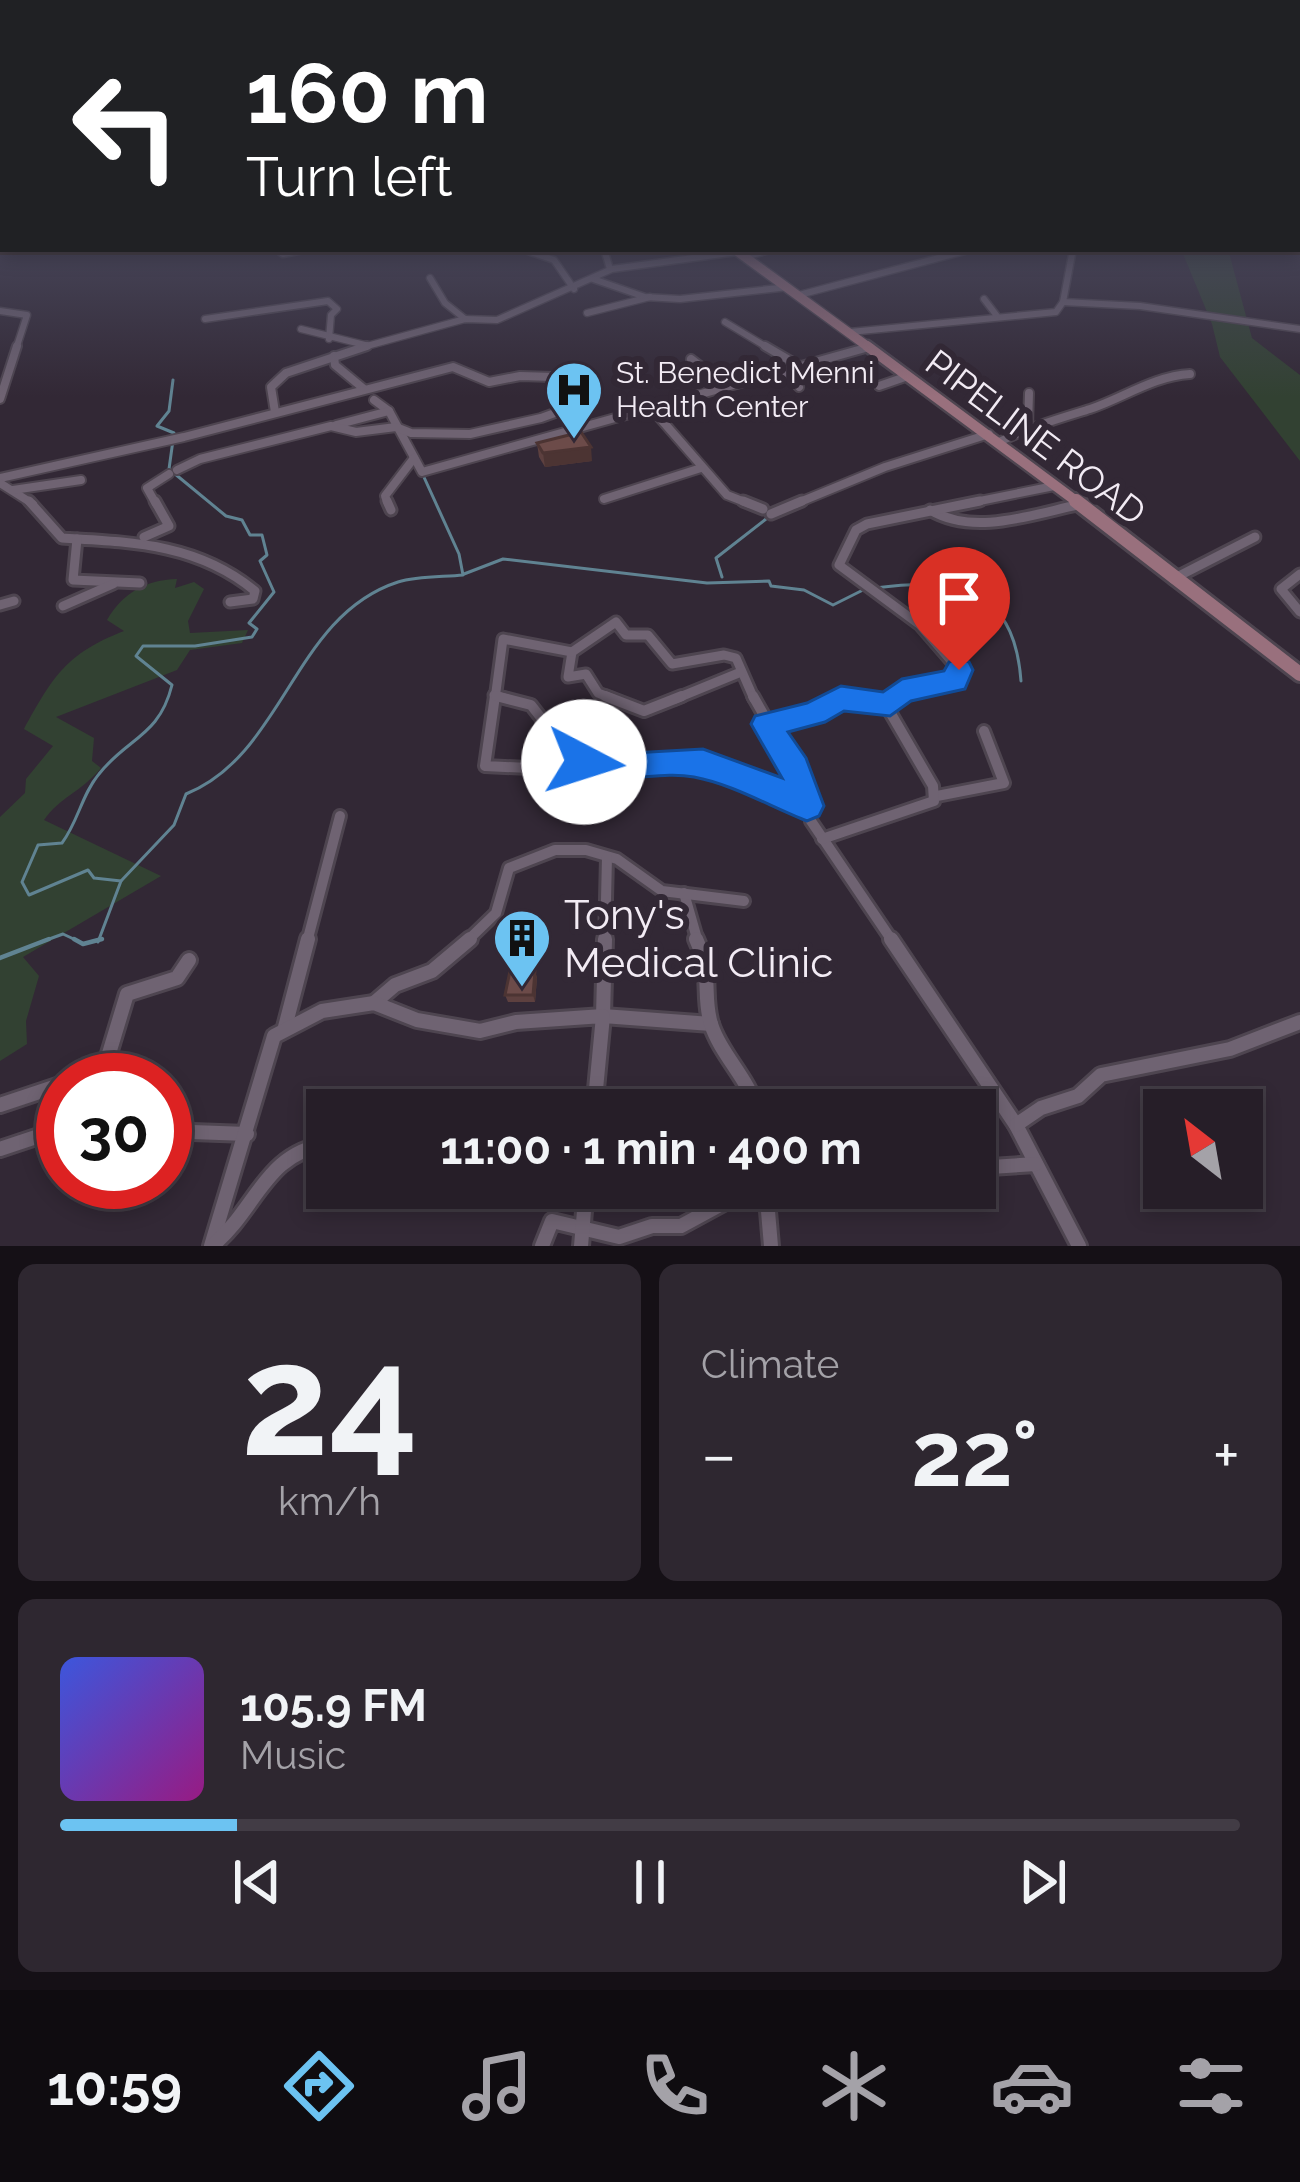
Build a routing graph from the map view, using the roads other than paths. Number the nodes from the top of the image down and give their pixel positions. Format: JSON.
{"nodes":[{"id":1,"x":432,"y":281,"type":"edge"},
{"id":2,"x":571,"y":281,"type":"edge"},
{"id":3,"x":589,"y":281,"type":"edge"},
{"id":4,"x":600,"y":281,"type":"edge"},
{"id":5,"x":779,"y":281,"type":"edge"},
{"id":6,"x":834,"y":281,"type":"edge"},
{"id":7,"x":1068,"y":281,"type":"edge"},
{"id":8,"x":574,"y":289,"type":"junction"},
{"id":9,"x":793,"y":291,"type":"junction"},
{"id":10,"x":650,"y":297,"type":"junction"},
{"id":11,"x":983,"y":299,"type":"dead end"},
{"id":12,"x":1064,"y":302,"type":"junction"},
{"id":13,"x":0,"y":311,"type":"edge"},
{"id":14,"x":587,"y":313,"type":"dead end"},
{"id":15,"x":998,"y":316,"type":"junction"},
{"id":16,"x":206,"y":319,"type":"dead end"},
{"id":17,"x":465,"y":319,"type":"junction"},
{"id":18,"x":725,"y":322,"type":"dead end"},
{"id":19,"x":301,"y":329,"type":"dead end"},
{"id":20,"x":1300,"y":329,"type":"edge"},
{"id":21,"x":850,"y":332,"type":"junction"},
{"id":22,"x":329,"y":339,"type":"junction"},
{"id":23,"x":368,"y":345,"type":"junction"},
{"id":24,"x":869,"y":347,"type":"junction"},
{"id":25,"x":334,"y":356,"type":"junction"},
{"id":26,"x":692,"y":359,"type":"dead end"},
{"id":27,"x":801,"y":367,"type":"junction"},
{"id":28,"x":786,"y":372,"type":"junction"},
{"id":29,"x":1190,"y":374,"type":"dead end"},
{"id":30,"x":908,"y":376,"type":"junction"},
{"id":31,"x":879,"y":386,"type":"dead end"},
{"id":32,"x":727,"y":387,"type":"junction"},
{"id":33,"x":800,"y":387,"type":"dead end"},
{"id":34,"x":364,"y":389,"type":"junction"},
{"id":35,"x":1029,"y":393,"type":"dead end"},
{"id":36,"x":0,"y":399,"type":"edge"},
{"id":37,"x":374,"y":400,"type":"dead end"},
{"id":38,"x":652,"y":409,"type":"junction"},
{"id":39,"x":389,"y":411,"type":"junction"},
{"id":40,"x":275,"y":412,"type":"junction"},
{"id":41,"x":331,"y":426,"type":"junction"},
{"id":42,"x":1028,"y":426,"type":"junction"},
{"id":43,"x":396,"y":427,"type":"junction"},
{"id":44,"x":994,"y":438,"type":"junction"},
{"id":45,"x":414,"y":458,"type":"junction"},
{"id":46,"x":701,"y":468,"type":"junction"},
{"id":47,"x":0,"y":480,"type":"edge"},
{"id":48,"x":81,"y":480,"type":"dead end"},
{"id":49,"x":1054,"y":486,"type":"junction"},
{"id":50,"x":13,"y":490,"type":"junction"},
{"id":51,"x":604,"y":499,"type":"dead end"},
{"id":52,"x":1076,"y":505,"type":"junction"},
{"id":53,"x":391,"y":510,"type":"dead end"},
{"id":54,"x":930,"y":510,"type":"junction"},
{"id":55,"x":1255,"y":537,"type":"dead end"},
{"id":56,"x":77,"y":538,"type":"junction"},
{"id":57,"x":133,"y":540,"type":"junction"},
{"id":58,"x":1300,"y":574,"type":"edge"},
{"id":59,"x":1173,"y":579,"type":"junction"},
{"id":60,"x":117,"y":581,"type":"junction"},
{"id":61,"x":140,"y":583,"type":"dead end"},
{"id":62,"x":14,"y":601,"type":"dead end"},
{"id":63,"x":230,"y":602,"type":"dead end"},
{"id":64,"x":0,"y":605,"type":"edge"},
{"id":65,"x":63,"y":606,"type":"dead end"},
{"id":66,"x":1300,"y":612,"type":"edge"},
{"id":67,"x":572,"y":652,"type":"junction"},
{"id":68,"x":741,"y":672,"type":"junction"},
{"id":69,"x":1300,"y":674,"type":"edge"},
{"id":70,"x":494,"y":695,"type":"junction"},
{"id":71,"x":890,"y":704,"type":"junction"},
{"id":72,"x":766,"y":724,"type":"junction"},
{"id":73,"x":984,"y":730,"type":"dead end"},
{"id":74,"x":572,"y":770,"type":"dead end"},
{"id":75,"x":937,"y":796,"type":"junction"},
{"id":76,"x":807,"y":806,"type":"junction"},
{"id":77,"x":340,"y":816,"type":"dead end"},
{"id":78,"x":822,"y":838,"type":"junction"},
{"id":79,"x":607,"y":857,"type":"junction"},
{"id":80,"x":684,"y":893,"type":"junction"},
{"id":81,"x":744,"y":901,"type":"dead end"},
{"id":82,"x":188,"y":960,"type":"dead end"},
{"id":83,"x":374,"y":1003,"type":"junction"},
{"id":84,"x":602,"y":1016,"type":"junction"},
{"id":85,"x":1300,"y":1022,"type":"edge"},
{"id":86,"x":711,"y":1024,"type":"junction"},
{"id":87,"x":285,"y":1027,"type":"junction"},
{"id":88,"x":109,"y":1053,"type":"edge"},
{"id":89,"x":596,"y":1089,"type":"edge"},
{"id":90,"x":751,"y":1089,"type":"edge"},
{"id":91,"x":36,"y":1093,"type":"edge"},
{"id":92,"x":0,"y":1105,"type":"edge"},
{"id":93,"x":1016,"y":1125,"type":"junction"},
{"id":94,"x":192,"y":1132,"type":"edge"},
{"id":95,"x":247,"y":1134,"type":"junction"},
{"id":96,"x":36,"y":1137,"type":"edge"},
{"id":97,"x":306,"y":1145,"type":"edge"},
{"id":98,"x":0,"y":1149,"type":"edge"},
{"id":99,"x":1036,"y":1164,"type":"junction"},
{"id":100,"x":996,"y":1167,"type":"edge"},
{"id":101,"x":583,"y":1209,"type":"edge"},
{"id":102,"x":712,"y":1209,"type":"edge"},
{"id":103,"x":768,"y":1209,"type":"edge"},
{"id":104,"x":581,"y":1226,"type":"junction"},
{"id":105,"x":211,"y":1246,"type":"edge"},
{"id":106,"x":542,"y":1246,"type":"edge"},
{"id":107,"x":581,"y":1246,"type":"edge"},
{"id":108,"x":771,"y":1246,"type":"edge"},
{"id":109,"x":1079,"y":1246,"type":"edge"}],
"edges":[{"from":1,"to":17,"type":"street"},
{"from":2,"to":8,"type":"street"},
{"from":3,"to":8,"type":"street"},
{"from":4,"to":10,"type":"street"},
{"from":5,"to":9,"type":"street","name":"PIPELINE ROAD"},
{"from":6,"to":9,"type":"street"},
{"from":7,"to":12,"type":"street"},
{"from":8,"to":17,"type":"street"},
{"from":9,"to":10,"type":"street"},
{"from":9,"to":21,"type":"street","name":"PIPELINE ROAD"},
{"from":10,"to":14,"type":"street"},
{"from":11,"to":15,"type":"street"},
{"from":12,"to":15,"type":"street"},
{"from":12,"to":20,"type":"street"},
{"from":13,"to":36,"type":"street"},
{"from":15,"to":21,"type":"street"},
{"from":16,"to":22,"type":"street"},
{"from":17,"to":23,"type":"street"},
{"from":18,"to":27,"type":"street"},
{"from":19,"to":22,"type":"street"},
{"from":21,"to":24,"type":"street","name":"PIPELINE ROAD"},
{"from":22,"to":23,"type":"street"},
{"from":23,"to":25,"type":"street"},
{"from":24,"to":27,"type":"street"},
{"from":24,"to":30,"type":"street","name":"PIPELINE ROAD"},
{"from":25,"to":34,"type":"street"},
{"from":25,"to":40,"type":"street"},
{"from":26,"to":32,"type":"street"},
{"from":27,"to":28,"type":"street"},
{"from":28,"to":32,"type":"street"},
{"from":28,"to":33,"type":"street"},
{"from":29,"to":42,"type":"street"},
{"from":30,"to":31,"type":"street"},
{"from":30,"to":44,"type":"street","name":"PIPELINE ROAD"},
{"from":32,"to":38,"type":"street"},
{"from":34,"to":40,"type":"street"},
{"from":34,"to":43,"type":"street"},
{"from":35,"to":42,"type":"street"},
{"from":37,"to":39,"type":"street"},
{"from":38,"to":45,"type":"street"},
{"from":38,"to":46,"type":"street"},
{"from":39,"to":41,"type":"street"},
{"from":39,"to":43,"type":"street"},
{"from":40,"to":47,"type":"street"},
{"from":41,"to":43,"type":"street"},
{"from":41,"to":57,"type":"street"},
{"from":42,"to":44,"type":"street"},
{"from":43,"to":45,"type":"street"},
{"from":44,"to":46,"type":"street"},
{"from":44,"to":49,"type":"street","name":"PIPELINE ROAD"},
{"from":45,"to":53,"type":"street"},
{"from":46,"to":51,"type":"street"},
{"from":47,"to":50,"type":"street"},
{"from":48,"to":50,"type":"street"},
{"from":49,"to":52,"type":"street","name":"PIPELINE ROAD"},
{"from":49,"to":54,"type":"street"},
{"from":50,"to":56,"type":"street"},
{"from":52,"to":54,"type":"street"},
{"from":52,"to":59,"type":"street","name":"PIPELINE ROAD"},
{"from":54,"to":71,"type":"street"},
{"from":55,"to":59,"type":"street"},
{"from":56,"to":57,"type":"street"},
{"from":56,"to":60,"type":"street"},
{"from":57,"to":63,"type":"street"},
{"from":58,"to":66,"type":"street"},
{"from":59,"to":69,"type":"street","name":"PIPELINE ROAD"},
{"from":60,"to":61,"type":"street"},
{"from":60,"to":65,"type":"street"},
{"from":62,"to":64,"type":"street"},
{"from":67,"to":68,"type":"street"},
{"from":67,"to":68,"type":"street"},
{"from":67,"to":70,"type":"street"},
{"from":68,"to":72,"type":"street"},
{"from":70,"to":74,"type":"street"},
{"from":70,"to":76,"type":"street"},
{"from":71,"to":72,"type":"street"},
{"from":71,"to":75,"type":"street"},
{"from":72,"to":76,"type":"street"},
{"from":73,"to":75,"type":"street"},
{"from":75,"to":78,"type":"street"},
{"from":76,"to":78,"type":"street"},
{"from":77,"to":87,"type":"street"},
{"from":78,"to":93,"type":"street"},
{"from":79,"to":80,"type":"street"},
{"from":79,"to":83,"type":"street"},
{"from":79,"to":84,"type":"street"},
{"from":80,"to":81,"type":"street"},
{"from":80,"to":86,"type":"street"},
{"from":82,"to":88,"type":"street"},
{"from":83,"to":84,"type":"street"},
{"from":83,"to":87,"type":"street"},
{"from":84,"to":86,"type":"street"},
{"from":84,"to":89,"type":"street"},
{"from":85,"to":93,"type":"street"},
{"from":86,"to":90,"type":"street"},
{"from":87,"to":95,"type":"street"},
{"from":91,"to":92,"type":"street"},
{"from":93,"to":99,"type":"street"},
{"from":94,"to":95,"type":"street"},
{"from":95,"to":105,"type":"street"},
{"from":96,"to":98,"type":"street"},
{"from":97,"to":105,"type":"street"},
{"from":99,"to":100,"type":"street"},
{"from":99,"to":109,"type":"street"},
{"from":101,"to":104,"type":"street"},
{"from":102,"to":104,"type":"street"},
{"from":103,"to":108,"type":"street"},
{"from":104,"to":106,"type":"street"},
{"from":104,"to":107,"type":"street"}]}
